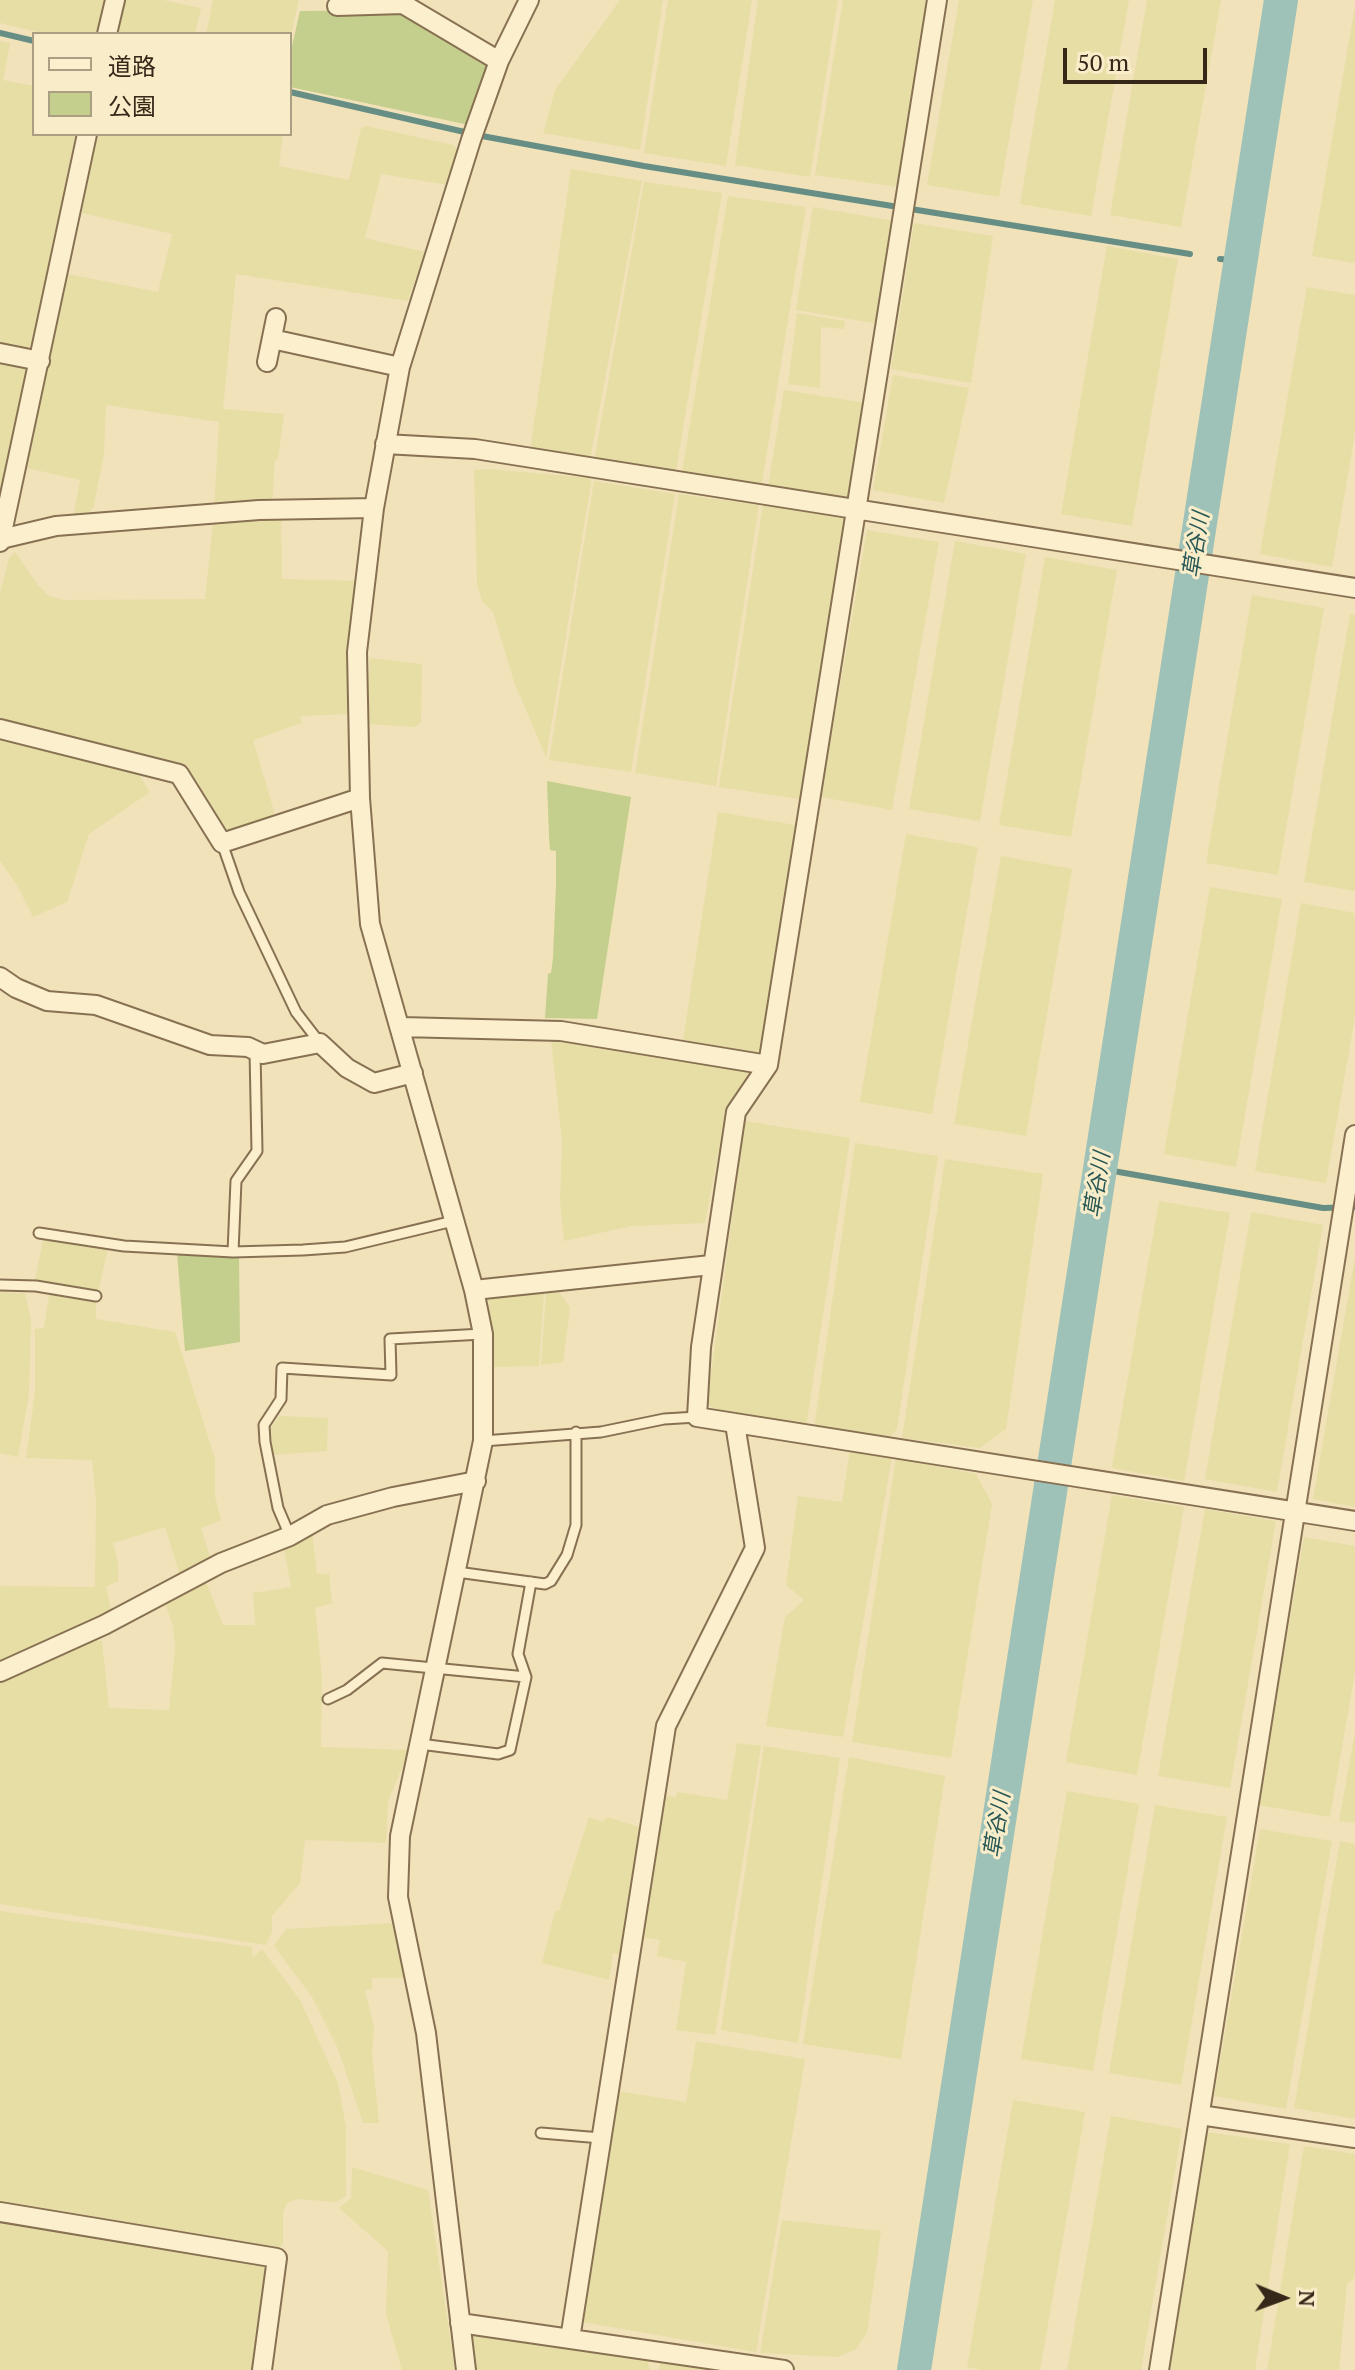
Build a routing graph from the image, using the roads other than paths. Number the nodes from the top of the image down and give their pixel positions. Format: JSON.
{"nodes":[{"id":1,"x":115,"y":0,"type":"edge"},
{"id":2,"x":529,"y":0,"type":"edge"},
{"id":3,"x":937,"y":0,"type":"edge"},
{"id":4,"x":337,"y":6,"type":"dead end"},
{"id":5,"x":107,"y":32,"type":"edge"},
{"id":6,"x":499,"y":61,"type":"junction"},
{"id":7,"x":87,"y":136,"type":"edge"},
{"id":8,"x":276,"y":318,"type":"dead end"},
{"id":9,"x":272,"y":339,"type":"junction"},
{"id":10,"x":0,"y":353,"type":"edge"},
{"id":11,"x":40,"y":361,"type":"junction"},
{"id":12,"x":267,"y":362,"type":"dead end"},
{"id":13,"x":400,"y":367,"type":"junction"},
{"id":14,"x":385,"y":444,"type":"junction"},
{"id":15,"x":858,"y":507,"type":"junction"},
{"id":16,"x":374,"y":508,"type":"junction"},
{"id":17,"x":0,"y":541,"type":"edge"},
{"id":18,"x":1355,"y":588,"type":"edge"},
{"id":19,"x":0,"y":729,"type":"edge"},
{"id":20,"x":360,"y":798,"type":"junction"},
{"id":21,"x":222,"y":843,"type":"junction"},
{"id":22,"x":0,"y":977,"type":"edge"},
{"id":23,"x":401,"y":1027,"type":"junction"},
{"id":24,"x":320,"y":1043,"type":"junction"},
{"id":25,"x":255,"y":1050,"type":"junction"},
{"id":26,"x":768,"y":1065,"type":"junction"},
{"id":27,"x":413,"y":1073,"type":"junction"},
{"id":28,"x":1355,"y":1135,"type":"edge"},
{"id":29,"x":453,"y":1221,"type":"junction"},
{"id":30,"x":39,"y":1233,"type":"dead end"},
{"id":31,"x":233,"y":1252,"type":"junction"},
{"id":32,"x":711,"y":1265,"type":"junction"},
{"id":33,"x":0,"y":1285,"type":"edge"},
{"id":34,"x":474,"y":1290,"type":"junction"},
{"id":35,"x":96,"y":1296,"type":"dead end"},
{"id":36,"x":483,"y":1334,"type":"junction"},
{"id":37,"x":697,"y":1417,"type":"junction"},
{"id":38,"x":735,"y":1424,"type":"junction"},
{"id":39,"x":576,"y":1432,"type":"junction"},
{"id":40,"x":483,"y":1441,"type":"junction"},
{"id":41,"x":476,"y":1481,"type":"junction"},
{"id":42,"x":1294,"y":1512,"type":"junction"},
{"id":43,"x":1355,"y":1521,"type":"edge"},
{"id":44,"x":290,"y":1536,"type":"junction"},
{"id":45,"x":457,"y":1572,"type":"junction"},
{"id":46,"x":531,"y":1582,"type":"junction"},
{"id":47,"x":438,"y":1666,"type":"junction"},
{"id":48,"x":0,"y":1672,"type":"edge"},
{"id":49,"x":526,"y":1677,"type":"junction"},
{"id":50,"x":328,"y":1699,"type":"dead end"},
{"id":51,"x":420,"y":1744,"type":"junction"},
{"id":52,"x":1200,"y":2115,"type":"junction"},
{"id":53,"x":541,"y":2133,"type":"dead end"},
{"id":54,"x":601,"y":2138,"type":"junction"},
{"id":55,"x":1355,"y":2138,"type":"edge"},
{"id":56,"x":0,"y":2212,"type":"edge"},
{"id":57,"x":460,"y":2323,"type":"junction"},
{"id":58,"x":570,"y":2339,"type":"junction"},
{"id":59,"x":655,"y":2361,"type":"edge"},
{"id":60,"x":262,"y":2370,"type":"edge"},
{"id":61,"x":466,"y":2370,"type":"edge"},
{"id":62,"x":784,"y":2370,"type":"edge"},
{"id":63,"x":1159,"y":2370,"type":"edge"}],
"edges":[{"from":1,"to":5,"type":"street"},
{"from":2,"to":6,"type":"street"},
{"from":3,"to":15,"type":"street"},
{"from":4,"to":6,"type":"street"},
{"from":6,"to":13,"type":"street"},
{"from":7,"to":11,"type":"street"},
{"from":8,"to":9,"type":"street"},
{"from":9,"to":12,"type":"street"},
{"from":9,"to":13,"type":"street"},
{"from":10,"to":11,"type":"street"},
{"from":11,"to":17,"type":"street"},
{"from":13,"to":14,"type":"street"},
{"from":14,"to":15,"type":"street"},
{"from":14,"to":16,"type":"street"},
{"from":15,"to":18,"type":"street"},
{"from":15,"to":26,"type":"street"},
{"from":16,"to":17,"type":"street"},
{"from":16,"to":20,"type":"street"},
{"from":19,"to":21,"type":"street"},
{"from":20,"to":21,"type":"street"},
{"from":20,"to":23,"type":"street"},
{"from":21,"to":24,"type":"lane"},
{"from":22,"to":25,"type":"street"},
{"from":23,"to":26,"type":"street"},
{"from":23,"to":27,"type":"street"},
{"from":24,"to":25,"type":"street"},
{"from":24,"to":27,"type":"street"},
{"from":25,"to":31,"type":"lane"},
{"from":26,"to":32,"type":"street"},
{"from":27,"to":29,"type":"street"},
{"from":28,"to":42,"type":"street"},
{"from":29,"to":31,"type":"lane"},
{"from":29,"to":34,"type":"street"},
{"from":30,"to":31,"type":"lane"},
{"from":32,"to":34,"type":"street"},
{"from":32,"to":37,"type":"street"},
{"from":33,"to":35,"type":"lane"},
{"from":34,"to":36,"type":"street"},
{"from":36,"to":40,"type":"street"},
{"from":36,"to":44,"type":"lane"},
{"from":37,"to":38,"type":"street"},
{"from":37,"to":39,"type":"lane"},
{"from":38,"to":42,"type":"street"},
{"from":38,"to":54,"type":"street"},
{"from":39,"to":40,"type":"lane"},
{"from":39,"to":46,"type":"lane"},
{"from":40,"to":41,"type":"street"},
{"from":41,"to":44,"type":"street"},
{"from":41,"to":45,"type":"street"},
{"from":42,"to":43,"type":"street"},
{"from":42,"to":52,"type":"street"},
{"from":44,"to":48,"type":"street"},
{"from":45,"to":46,"type":"lane"},
{"from":45,"to":47,"type":"street"},
{"from":46,"to":49,"type":"lane"},
{"from":47,"to":49,"type":"lane"},
{"from":47,"to":50,"type":"lane"},
{"from":47,"to":51,"type":"street"},
{"from":49,"to":51,"type":"lane"},
{"from":51,"to":57,"type":"street"},
{"from":52,"to":55,"type":"street"},
{"from":52,"to":63,"type":"street"},
{"from":53,"to":54,"type":"lane"},
{"from":54,"to":58,"type":"street"},
{"from":56,"to":60,"type":"street"},
{"from":57,"to":58,"type":"street"},
{"from":57,"to":61,"type":"street"},
{"from":58,"to":59,"type":"street"},
{"from":59,"to":62,"type":"street"}]}
